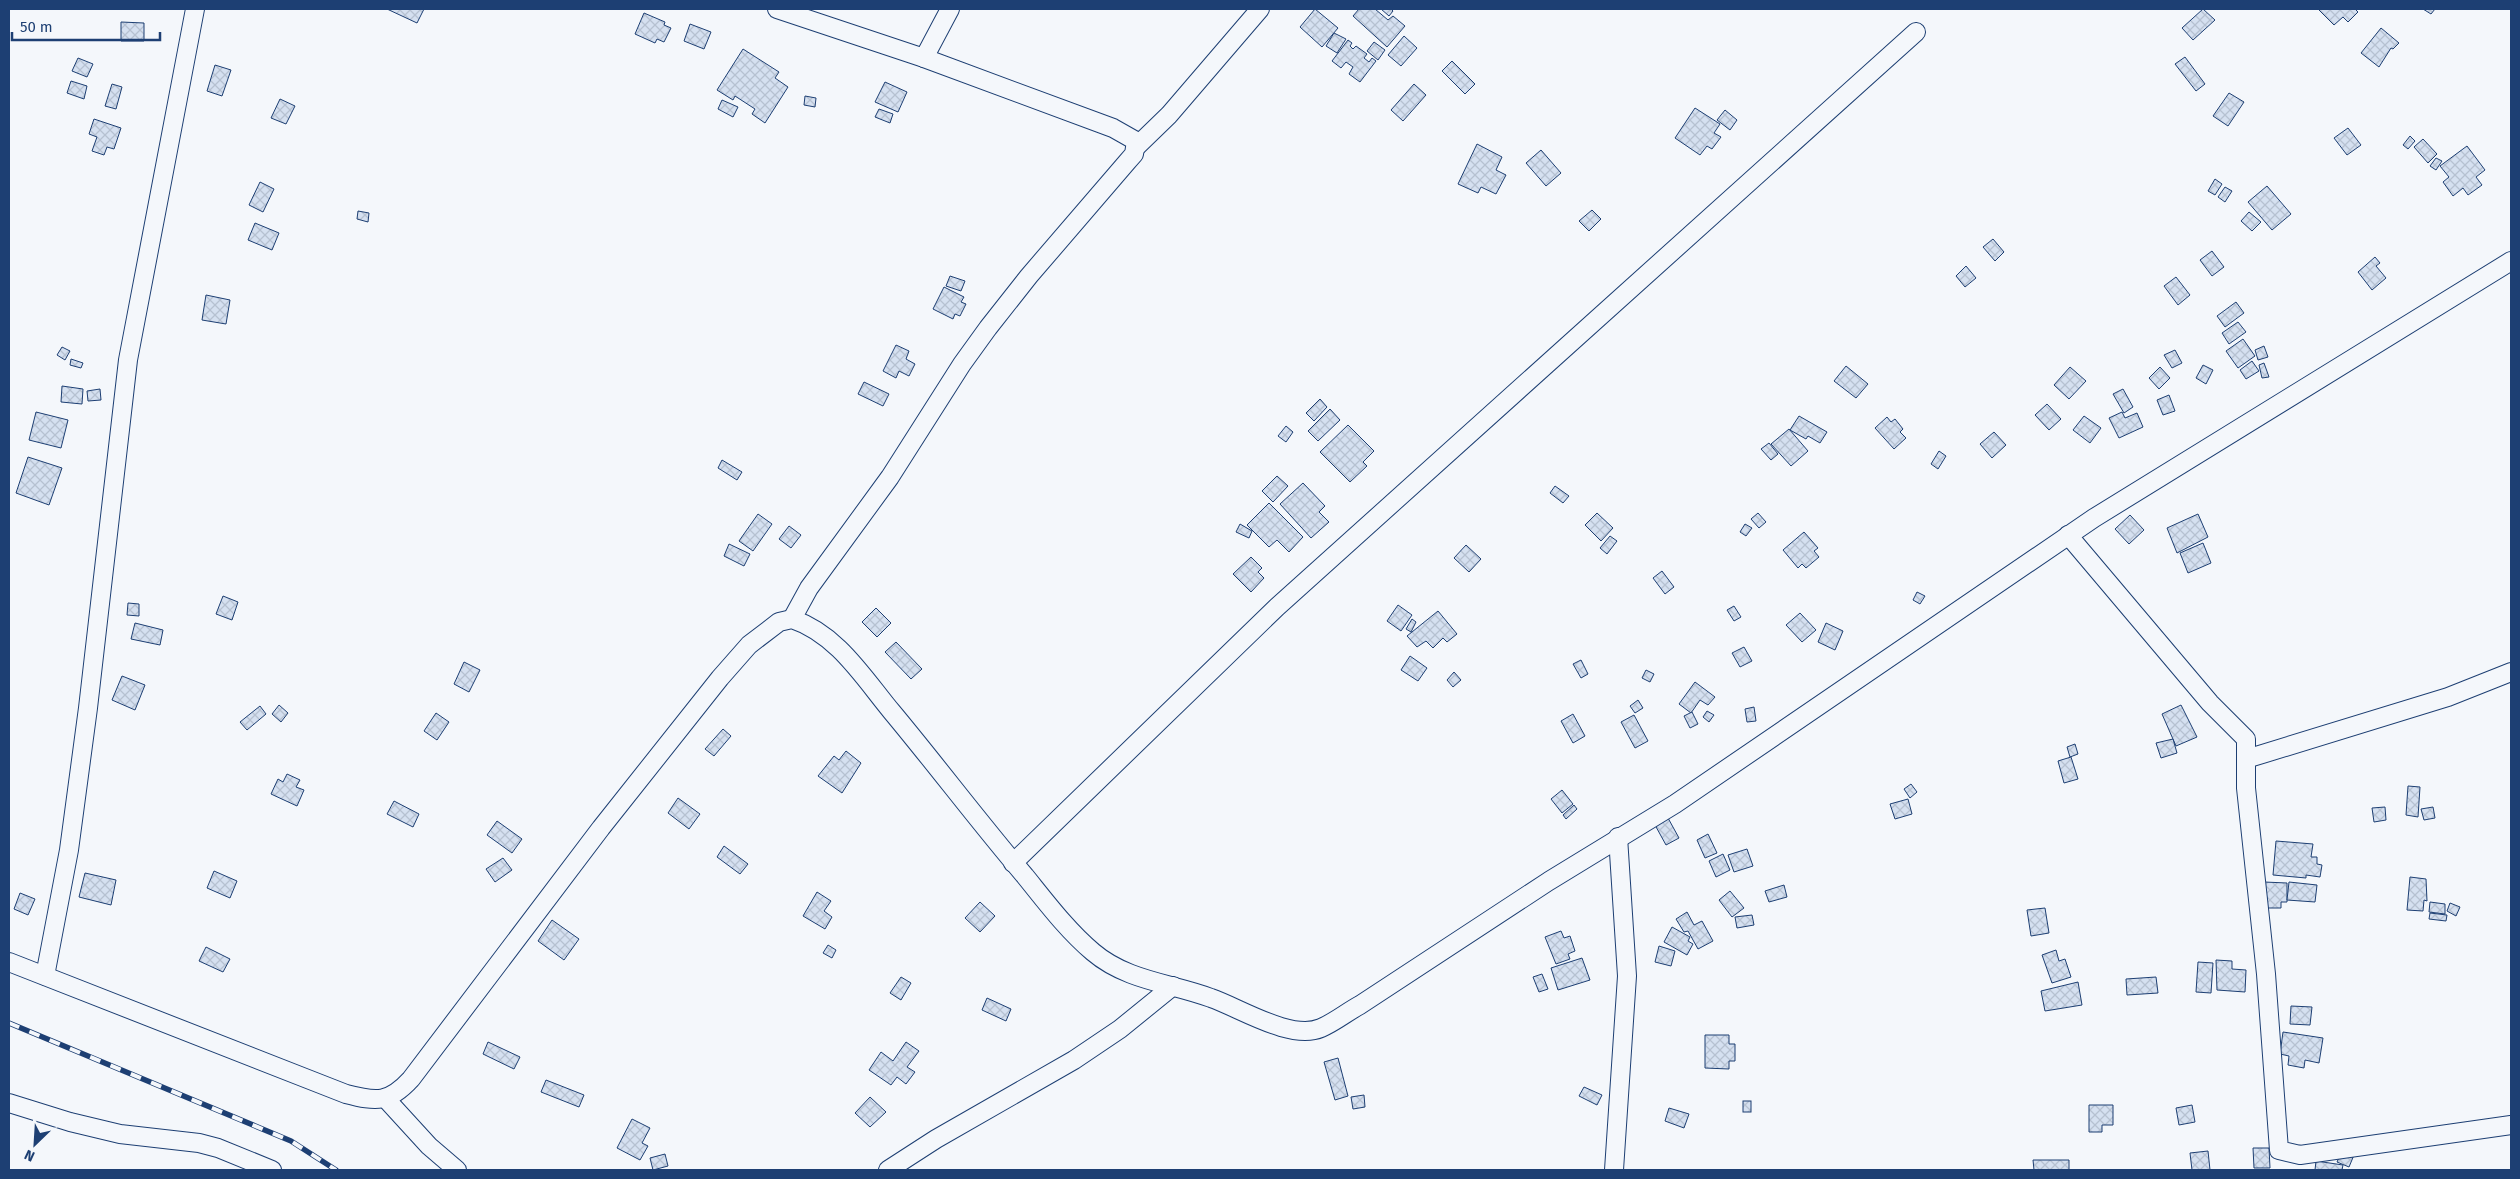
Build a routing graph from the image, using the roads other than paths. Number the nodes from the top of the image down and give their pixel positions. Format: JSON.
{"nodes":[{"id":1,"x":195,"y":9,"type":"edge"},
{"id":2,"x":777,"y":9,"type":"edge"},
{"id":3,"x":950,"y":9,"type":"edge"},
{"id":4,"x":1260,"y":9,"type":"edge"},
{"id":5,"x":1916,"y":32,"type":"dead end"},
{"id":6,"x":924,"y":58,"type":"junction"},
{"id":7,"x":1136,"y":147,"type":"junction"},
{"id":8,"x":2511,"y":260,"type":"edge"},
{"id":9,"x":2068,"y":535,"type":"junction"},
{"id":10,"x":792,"y":619,"type":"junction"},
{"id":11,"x":2511,"y":672,"type":"edge"},
{"id":12,"x":2246,"y":759,"type":"junction"},
{"id":13,"x":1618,"y":837,"type":"junction"},
{"id":14,"x":1013,"y":863,"type":"junction"},
{"id":15,"x":9,"y":962,"type":"edge"},
{"id":16,"x":45,"y":976,"type":"junction"},
{"id":17,"x":1173,"y":986,"type":"junction"},
{"id":18,"x":386,"y":1099,"type":"junction"},
{"id":19,"x":9,"y":1103,"type":"edge"},
{"id":20,"x":2511,"y":1125,"type":"edge"},
{"id":21,"x":272,"y":1170,"type":"edge"},
{"id":22,"x":458,"y":1170,"type":"edge"},
{"id":23,"x":888,"y":1170,"type":"edge"},
{"id":24,"x":1614,"y":1170,"type":"edge"}],
"edges":[{"from":1,"to":16,"type":"street"},
{"from":2,"to":6,"type":"street"},
{"from":3,"to":6,"type":"street"},
{"from":4,"to":7,"type":"street"},
{"from":5,"to":14,"type":"street"},
{"from":6,"to":7,"type":"street"},
{"from":7,"to":10,"type":"street"},
{"from":8,"to":9,"type":"street"},
{"from":9,"to":12,"type":"street"},
{"from":9,"to":13,"type":"street"},
{"from":10,"to":14,"type":"street"},
{"from":10,"to":18,"type":"street"},
{"from":11,"to":12,"type":"street"},
{"from":12,"to":20,"type":"street"},
{"from":13,"to":17,"type":"street"},
{"from":13,"to":24,"type":"street"},
{"from":14,"to":17,"type":"street"},
{"from":15,"to":16,"type":"street"},
{"from":16,"to":18,"type":"street"},
{"from":17,"to":23,"type":"street"},
{"from":18,"to":22,"type":"street"},
{"from":19,"to":21,"type":"street"}]}
